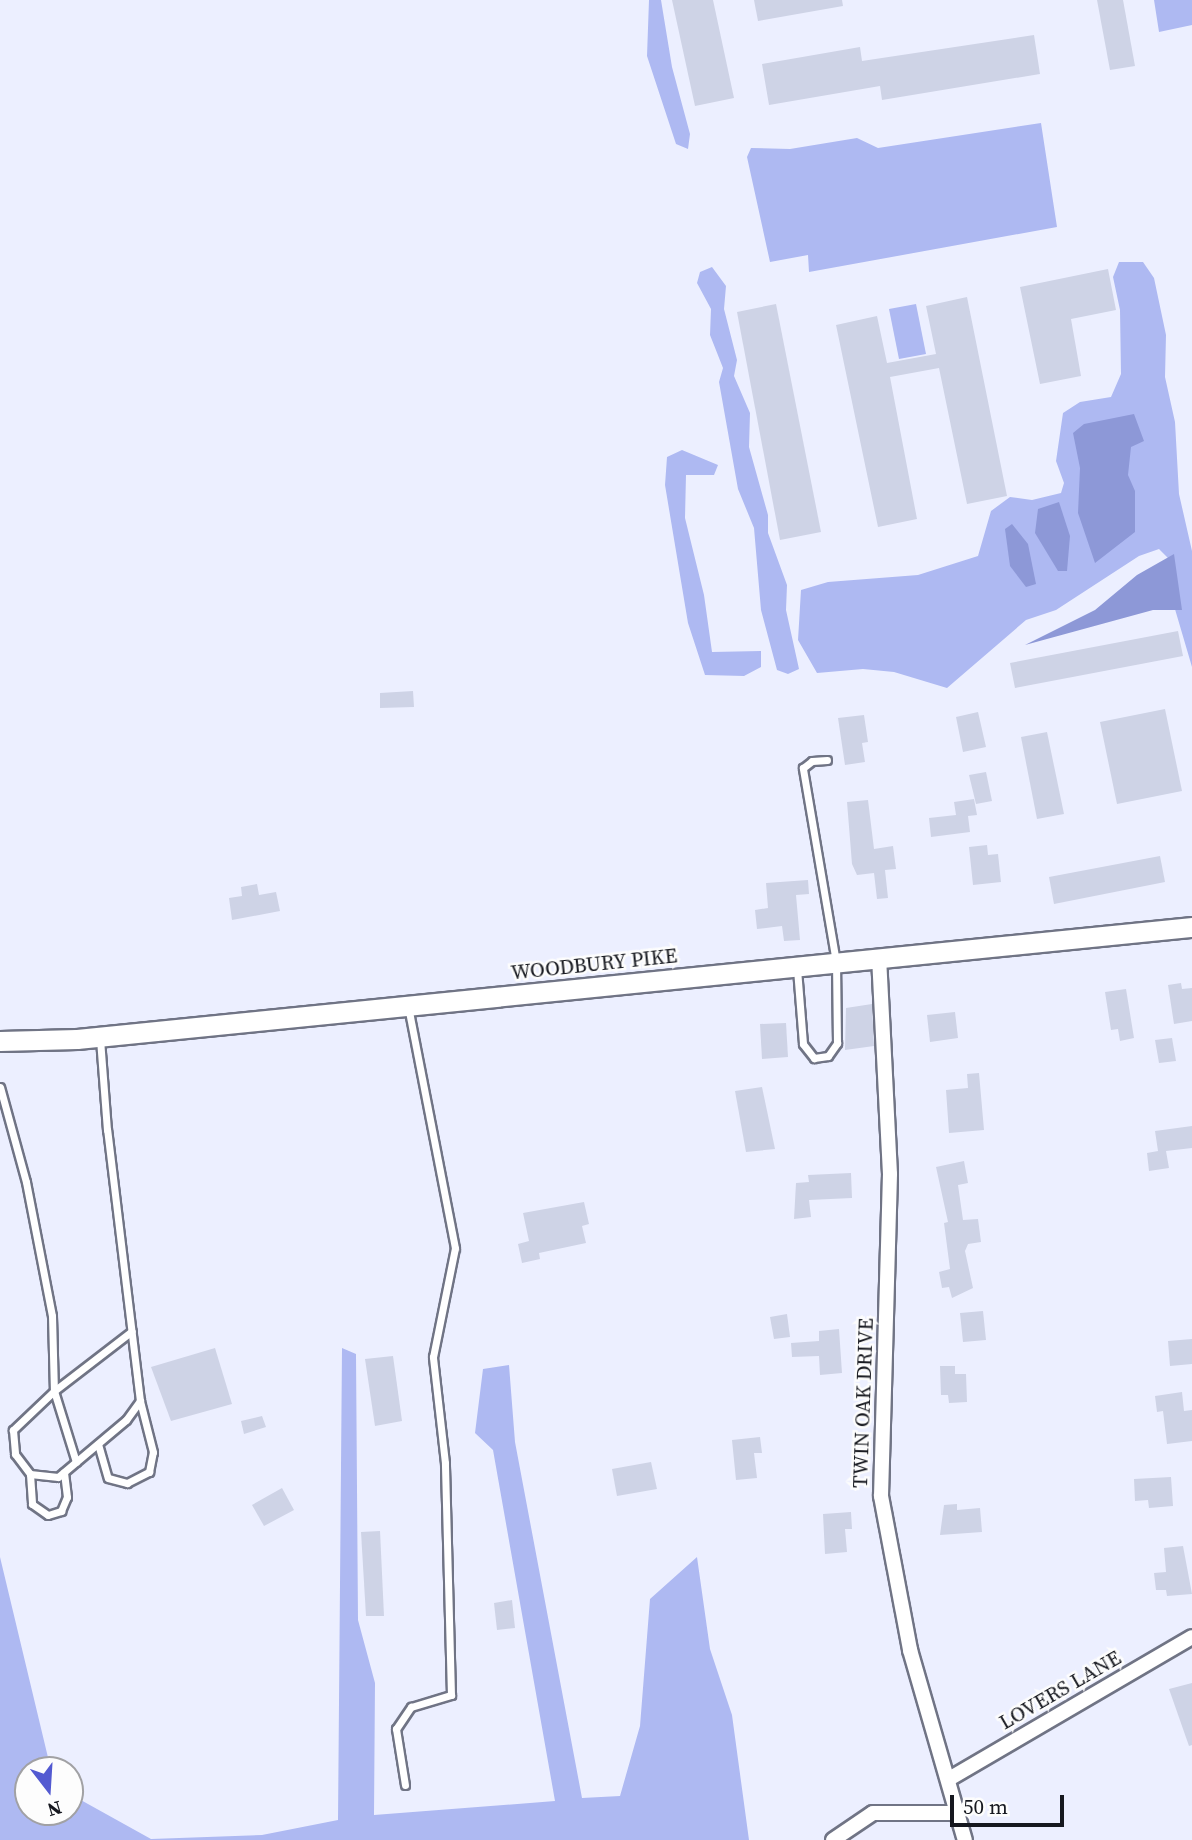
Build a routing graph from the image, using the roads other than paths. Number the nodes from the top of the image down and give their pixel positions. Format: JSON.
{"nodes":[{"id":1,"x":827,"y":760,"type":"dead end"},
{"id":2,"x":1192,"y":928,"type":"edge"},
{"id":3,"x":879,"y":957,"type":"junction"},
{"id":4,"x":836,"y":962,"type":"junction"},
{"id":5,"x":796,"y":966,"type":"junction"},
{"id":6,"x":408,"y":1006,"type":"junction"},
{"id":7,"x":100,"y":1037,"type":"junction"},
{"id":8,"x":0,"y":1041,"type":"edge"},
{"id":9,"x":0,"y":1087,"type":"edge"},
{"id":10,"x":132,"y":1331,"type":"junction"},
{"id":11,"x":54,"y":1391,"type":"junction"},
{"id":12,"x":140,"y":1401,"type":"junction"},
{"id":13,"x":98,"y":1444,"type":"junction"},
{"id":14,"x":76,"y":1462,"type":"junction"},
{"id":15,"x":64,"y":1472,"type":"junction"},
{"id":16,"x":30,"y":1474,"type":"junction"},
{"id":17,"x":1192,"y":1637,"type":"edge"},
{"id":18,"x":949,"y":1779,"type":"junction"},
{"id":19,"x":405,"y":1785,"type":"dead end"},
{"id":20,"x":957,"y":1813,"type":"junction"},
{"id":21,"x":832,"y":1840,"type":"edge"},
{"id":22,"x":965,"y":1840,"type":"edge"}],
"edges":[{"from":1,"to":4,"type":"lane"},
{"from":2,"to":3,"type":"street","name":"WOODBURY PIKE"},
{"from":3,"to":4,"type":"street","name":"WOODBURY PIKE"},
{"from":3,"to":18,"type":"street","name":"TWIN OAK DRIVE"},
{"from":4,"to":5,"type":"street","name":"WOODBURY PIKE"},
{"from":4,"to":5,"type":"lane"},
{"from":5,"to":6,"type":"street","name":"WOODBURY PIKE"},
{"from":6,"to":7,"type":"street","name":"WOODBURY PIKE"},
{"from":6,"to":19,"type":"lane"},
{"from":7,"to":8,"type":"street","name":"WOODBURY PIKE"},
{"from":7,"to":10,"type":"lane"},
{"from":9,"to":11,"type":"lane"},
{"from":10,"to":11,"type":"lane"},
{"from":10,"to":12,"type":"lane"},
{"from":11,"to":14,"type":"lane"},
{"from":11,"to":16,"type":"lane"},
{"from":12,"to":13,"type":"lane"},
{"from":12,"to":13,"type":"lane"},
{"from":13,"to":14,"type":"lane"},
{"from":14,"to":15,"type":"lane"},
{"from":15,"to":16,"type":"lane"},
{"from":15,"to":16,"type":"lane"},
{"from":17,"to":18,"type":"street","name":"LOVERS LANE"},
{"from":18,"to":20,"type":"street","name":"TWIN OAK DRIVE"},
{"from":20,"to":21,"type":"street"},
{"from":20,"to":22,"type":"street","name":"TWIN OAK DRIVE"}]}
